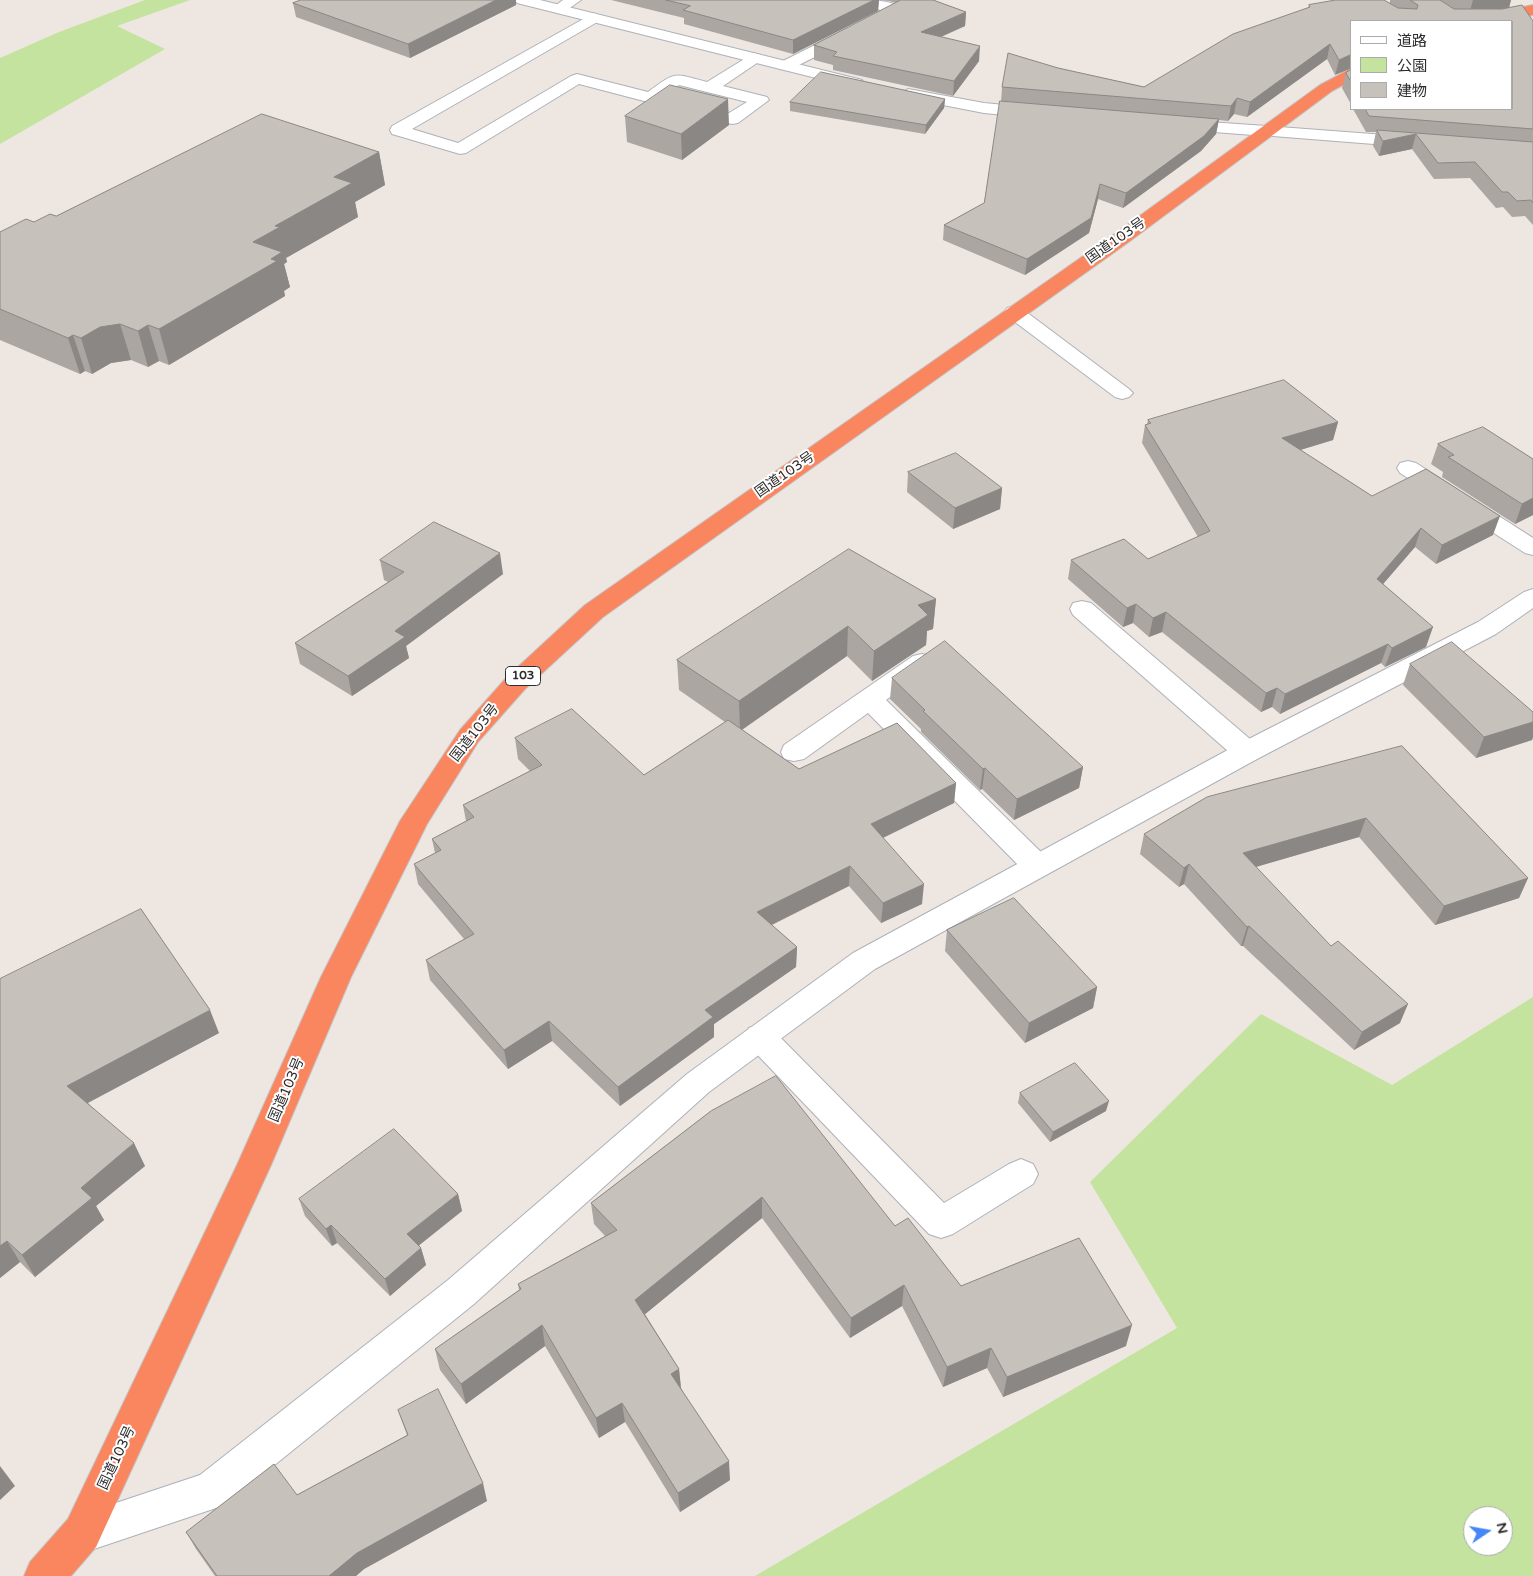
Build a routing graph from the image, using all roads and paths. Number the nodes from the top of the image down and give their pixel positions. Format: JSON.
{"nodes":[{"id":1,"x":522,"y":0,"type":"edge"},
{"id":2,"x":574,"y":0,"type":"edge"},
{"id":3,"x":866,"y":0,"type":"edge"},
{"id":4,"x":560,"y":9,"type":"junction"},
{"id":5,"x":1533,"y":10,"type":"edge"},
{"id":6,"x":594,"y":18,"type":"junction"},
{"id":7,"x":1480,"y":20,"type":"edge"},
{"id":8,"x":754,"y":58,"type":"junction"},
{"id":9,"x":785,"y":66,"type":"junction"},
{"id":10,"x":1350,"y":74,"type":"edge"},
{"id":11,"x":872,"y":86,"type":"edge"},
{"id":12,"x":710,"y":87,"type":"junction"},
{"id":13,"x":892,"y":91,"type":"edge"},
{"id":14,"x":650,"y":98,"type":"junction"},
{"id":15,"x":1049,"y":114,"type":"edge"},
{"id":16,"x":1162,"y":123,"type":"edge"},
{"id":17,"x":1266,"y":131,"type":"junction"},
{"id":18,"x":1431,"y":144,"type":"edge"},
{"id":19,"x":1014,"y":312,"type":"junction"},
{"id":20,"x":1122,"y":392,"type":"dead end"},
{"id":21,"x":1408,"y":468,"type":"dead end"},
{"id":22,"x":1533,"y":548,"type":"edge"},
{"id":23,"x":1533,"y":597,"type":"edge"},
{"id":24,"x":1082,"y":609,"type":"dead end"},
{"id":25,"x":936,"y":652,"type":"edge"},
{"id":26,"x":869,"y":699,"type":"junction"},
{"id":27,"x":794,"y":752,"type":"dead end"},
{"id":28,"x":1247,"y":752,"type":"junction"},
{"id":29,"x":1036,"y":866,"type":"junction"},
{"id":30,"x":760,"y":1037,"type":"junction"},
{"id":31,"x":1021,"y":1174,"type":"dead end"},
{"id":32,"x":82,"y":1532,"type":"junction"},
{"id":33,"x":44,"y":1576,"type":"edge"}],
"edges":[{"from":1,"to":4,"type":"street"},
{"from":2,"to":4,"type":"street"},
{"from":3,"to":9,"type":"street"},
{"from":4,"to":6,"type":"street"},
{"from":5,"to":7,"type":"highway"},
{"from":6,"to":8,"type":"street"},
{"from":6,"to":14,"type":"street"},
{"from":8,"to":9,"type":"street"},
{"from":8,"to":12,"type":"street"},
{"from":9,"to":11,"type":"street"},
{"from":10,"to":17,"type":"highway","name":"国道103号","number":"103"},
{"from":12,"to":14,"type":"street"},
{"from":12,"to":14,"type":"street"},
{"from":13,"to":15,"type":"street"},
{"from":16,"to":17,"type":"street"},
{"from":17,"to":18,"type":"street"},
{"from":17,"to":19,"type":"highway","name":"国道103号","number":"103"},
{"from":19,"to":20,"type":"street"},
{"from":19,"to":32,"type":"highway","name":"国道103号","number":"103"},
{"from":21,"to":22,"type":"street"},
{"from":23,"to":28,"type":"street"},
{"from":24,"to":28,"type":"street"},
{"from":25,"to":26,"type":"street"},
{"from":26,"to":27,"type":"street"},
{"from":26,"to":29,"type":"street"},
{"from":28,"to":29,"type":"street"},
{"from":29,"to":30,"type":"street"},
{"from":30,"to":31,"type":"street"},
{"from":30,"to":32,"type":"street"},
{"from":32,"to":33,"type":"highway","name":"国道103号","number":"103"}]}
